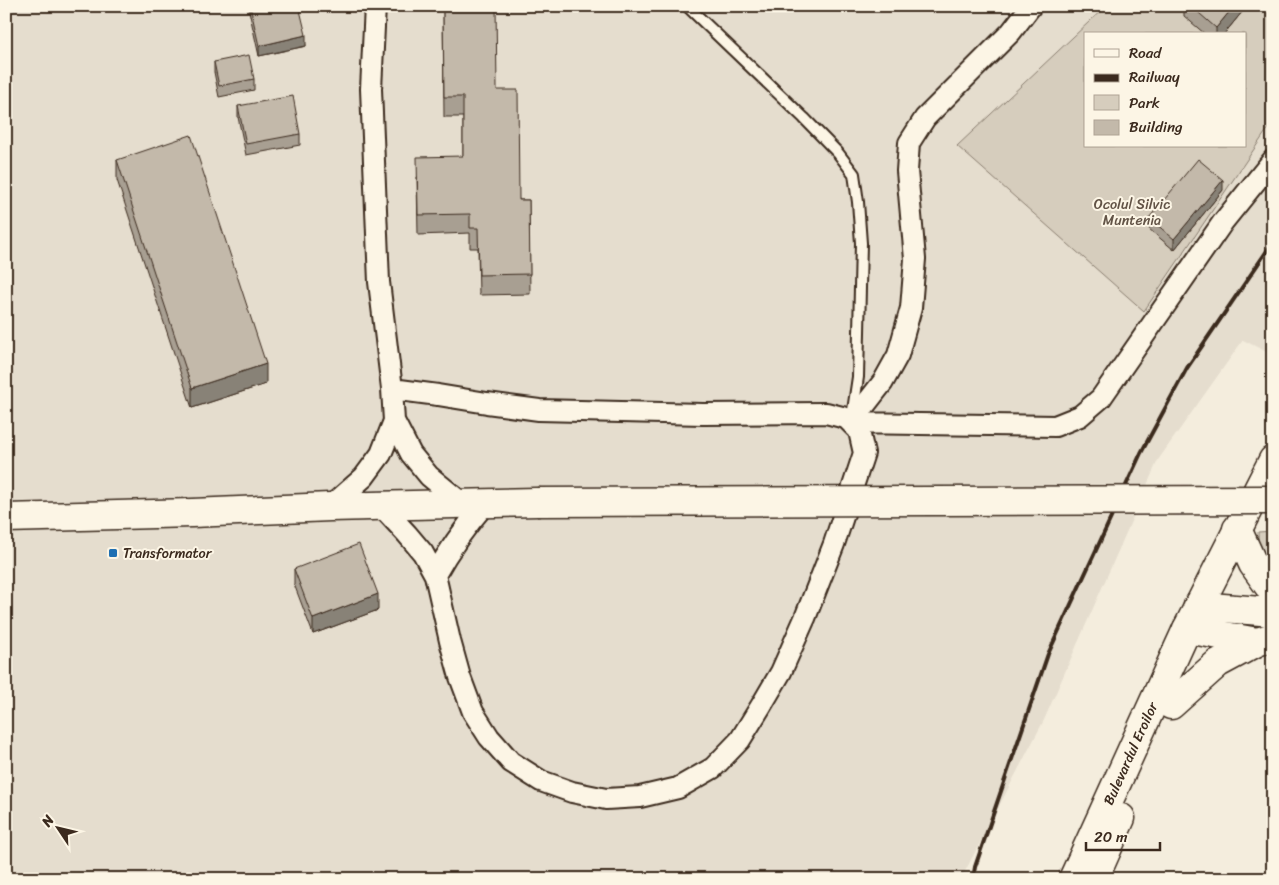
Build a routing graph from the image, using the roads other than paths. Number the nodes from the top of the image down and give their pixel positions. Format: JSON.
{"nodes":[{"id":1,"x":375,"y":6,"type":"edge"},
{"id":2,"x":687,"y":6,"type":"edge"},
{"id":3,"x":1031,"y":6,"type":"edge"},
{"id":4,"x":1273,"y":160,"type":"edge"},
{"id":5,"x":392,"y":389,"type":"junction"},
{"id":6,"x":394,"y":421,"type":"junction"},
{"id":7,"x":851,"y":423,"type":"junction"},
{"id":8,"x":1273,"y":460,"type":"edge"},
{"id":9,"x":1273,"y":500,"type":"edge"},
{"id":10,"x":474,"y":504,"type":"junction"},
{"id":11,"x":380,"y":506,"type":"junction"},
{"id":12,"x":330,"y":507,"type":"junction"},
{"id":13,"x":6,"y":518,"type":"edge"},
{"id":14,"x":1237,"y":529,"type":"junction"},
{"id":15,"x":435,"y":575,"type":"junction"},
{"id":16,"x":1273,"y":592,"type":"edge"},
{"id":17,"x":1273,"y":612,"type":"edge"},
{"id":18,"x":1193,"y":617,"type":"junction"},
{"id":19,"x":1265,"y":640,"type":"edge"},
{"id":20,"x":1171,"y":705,"type":"junction"},
{"id":21,"x":1073,"y":879,"type":"edge"},
{"id":22,"x":1094,"y":879,"type":"edge"}],
"edges":[{"from":1,"to":5,"type":"street"},
{"from":2,"to":7,"type":"lane"},
{"from":3,"to":7,"type":"street"},
{"from":4,"to":7,"type":"street"},
{"from":5,"to":6,"type":"street"},
{"from":5,"to":7,"type":"street"},
{"from":6,"to":10,"type":"street"},
{"from":6,"to":12,"type":"street"},
{"from":7,"to":15,"type":"street"},
{"from":8,"to":14,"type":"main road","name":"Bulevardul Eroilor"},
{"from":9,"to":10,"type":"main road","bridge":true},
{"from":10,"to":11,"type":"main road"},
{"from":10,"to":15,"type":"street"},
{"from":11,"to":12,"type":"main road"},
{"from":11,"to":15,"type":"street"},
{"from":12,"to":13,"type":"main road"},
{"from":14,"to":16,"type":"main road"},
{"from":14,"to":18,"type":"main road","name":"Bulevardul Eroilor"},
{"from":17,"to":18,"type":"main road"},
{"from":18,"to":19,"type":"main road"},
{"from":18,"to":20,"type":"main road","name":"Bulevardul Eroilor"},
{"from":18,"to":21,"type":"main road","name":"Bulevardul Eroilor"},
{"from":19,"to":20,"type":"main road"},
{"from":20,"to":22,"type":"main road","name":"Bulevardul Eroilor"}]}
